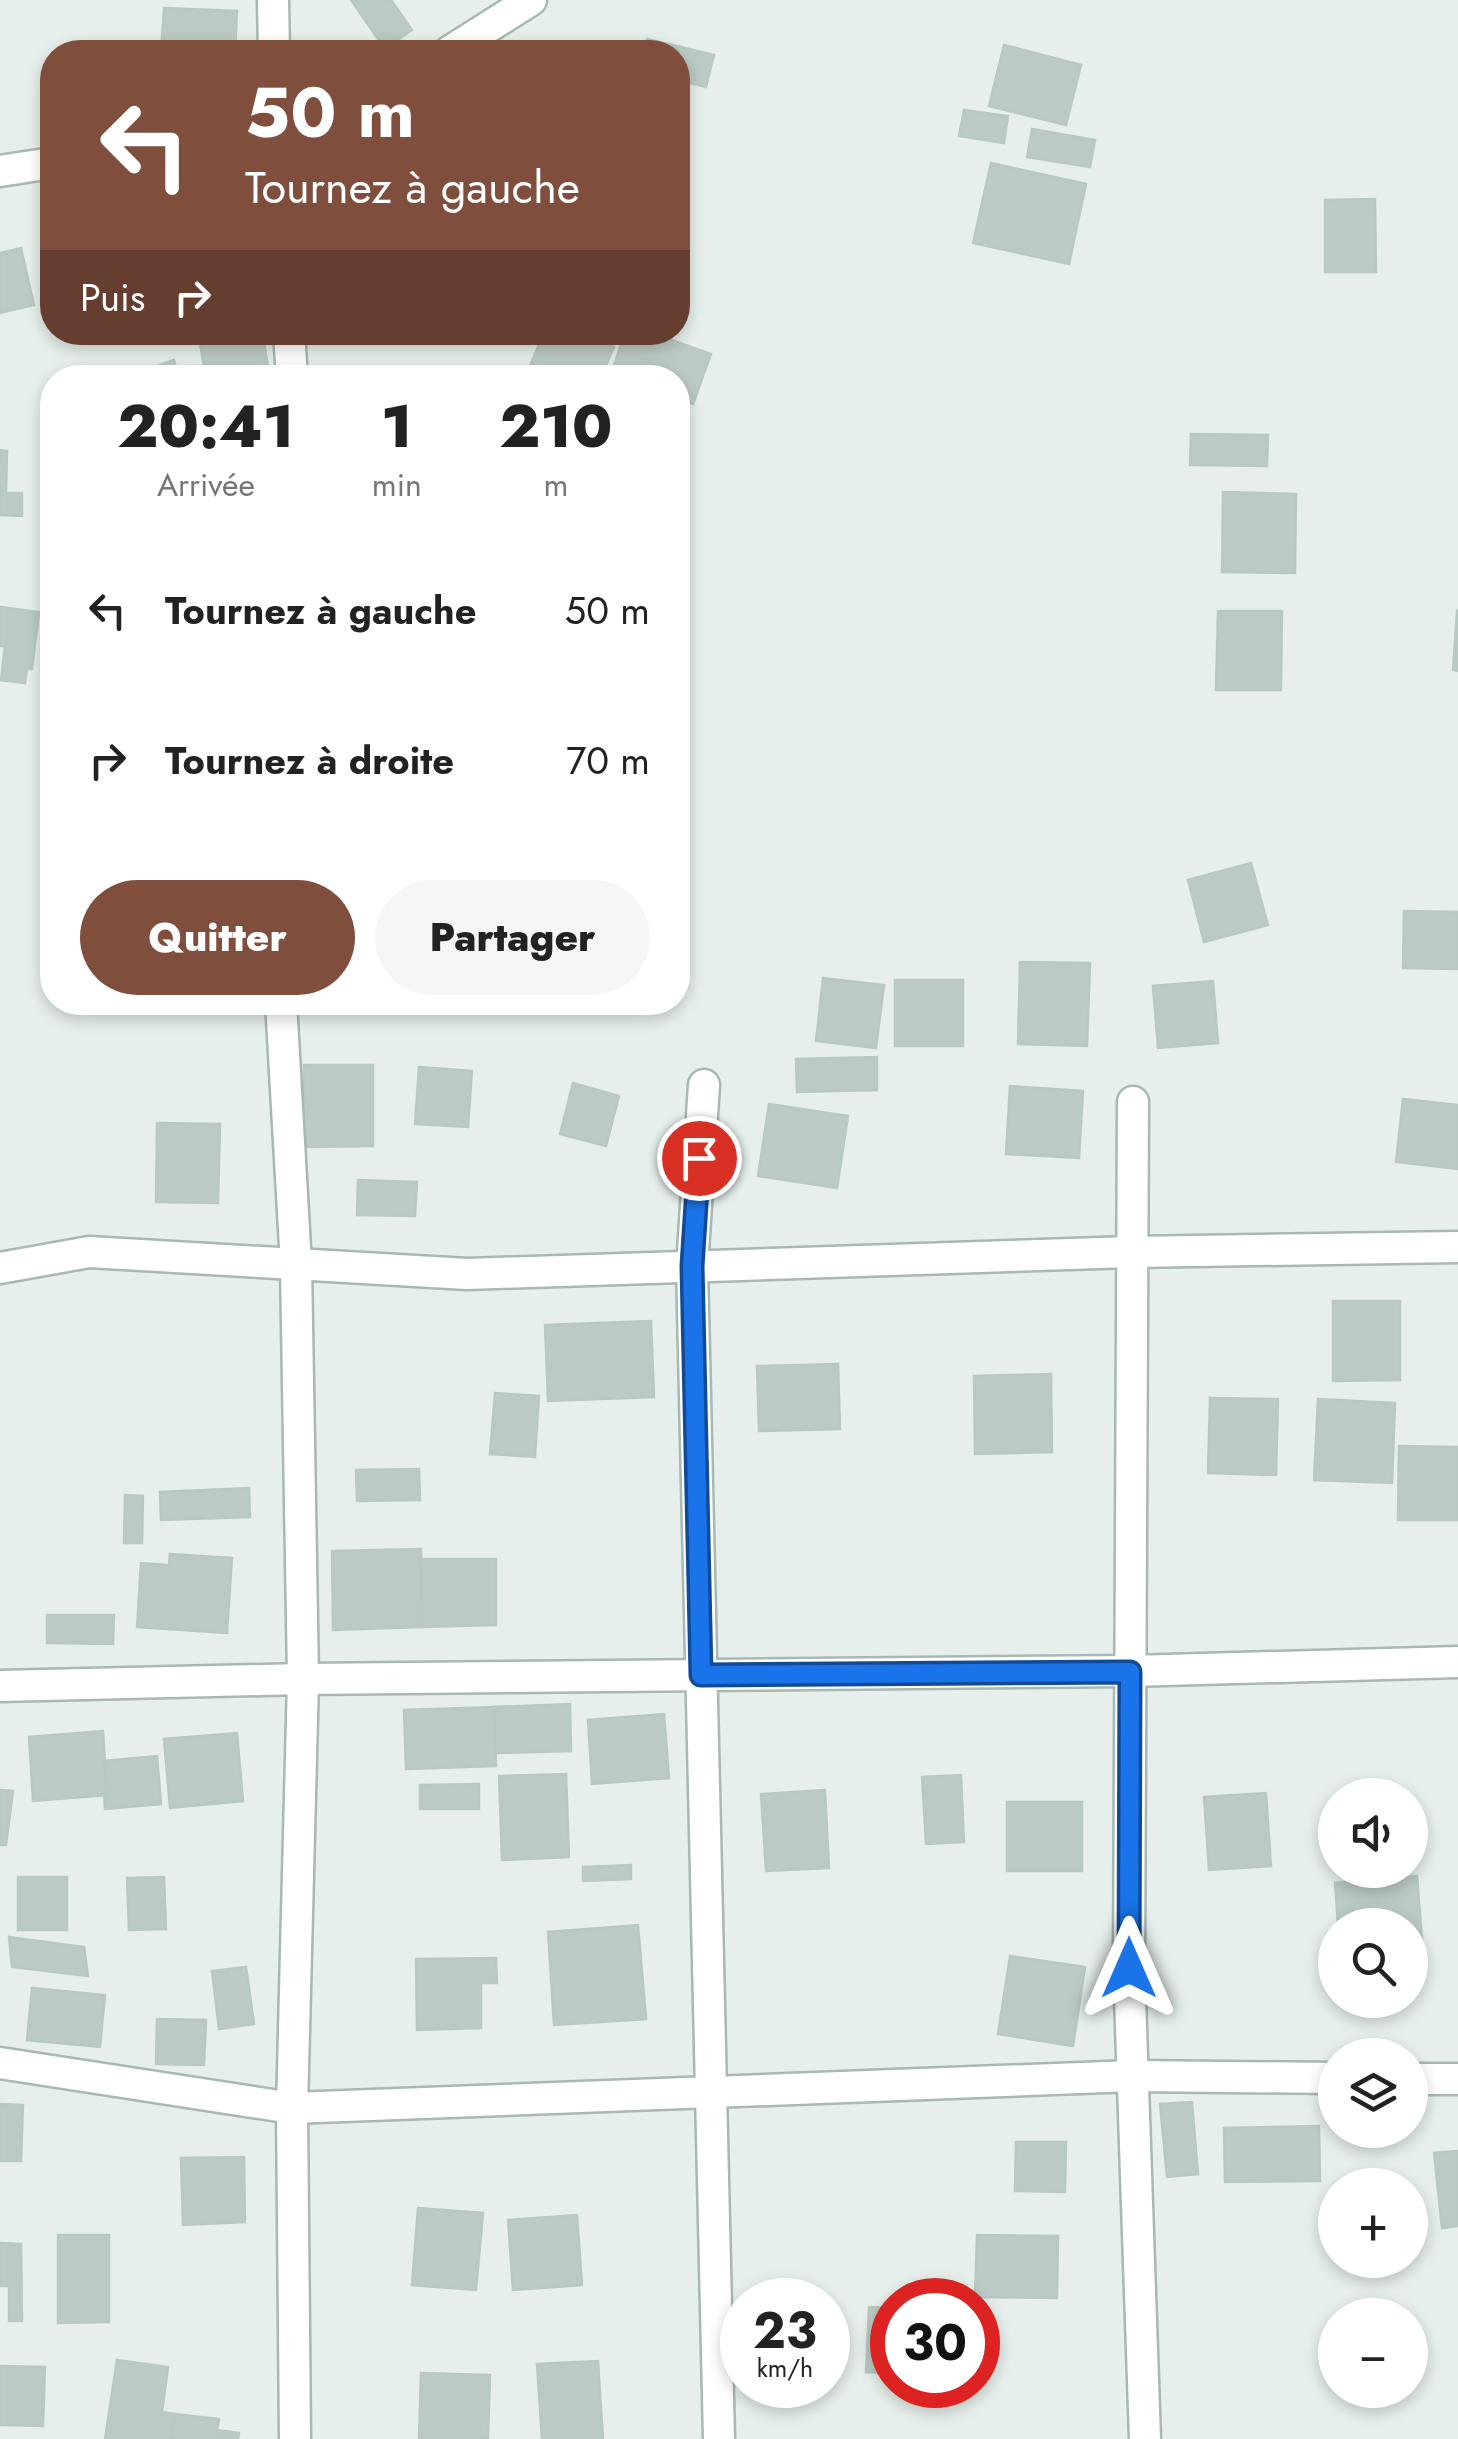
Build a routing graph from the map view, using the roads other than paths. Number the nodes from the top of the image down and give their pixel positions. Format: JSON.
{"nodes":[{"id":1,"x":273,"y":0,"type":"edge"},
{"id":2,"x":531,"y":0,"type":"edge"},
{"id":3,"x":274,"y":40,"type":"edge"},
{"id":4,"x":468,"y":40,"type":"edge"},
{"id":5,"x":40,"y":165,"type":"edge"},
{"id":6,"x":0,"y":171,"type":"edge"},
{"id":7,"x":281,"y":1015,"type":"edge"},
{"id":8,"x":704,"y":1085,"type":"dead end"},
{"id":9,"x":1132,"y":1102,"type":"dead end"},
{"id":10,"x":1458,"y":1247,"type":"edge"},
{"id":11,"x":1132,"y":1252,"type":"junction"},
{"id":12,"x":296,"y":1265,"type":"junction"},
{"id":13,"x":692,"y":1266,"type":"junction"},
{"id":14,"x":0,"y":1268,"type":"edge"},
{"id":15,"x":1458,"y":1662,"type":"edge"},
{"id":16,"x":1130,"y":1672,"type":"junction"},
{"id":17,"x":701,"y":1675,"type":"junction"},
{"id":18,"x":303,"y":1680,"type":"junction"},
{"id":19,"x":0,"y":1686,"type":"edge"},
{"id":20,"x":0,"y":2063,"type":"edge"},
{"id":21,"x":1133,"y":2076,"type":"junction"},
{"id":22,"x":1318,"y":2078,"type":"edge"},
{"id":23,"x":1428,"y":2079,"type":"edge"},
{"id":24,"x":1458,"y":2079,"type":"edge"},
{"id":25,"x":712,"y":2092,"type":"junction"},
{"id":26,"x":292,"y":2108,"type":"junction"},
{"id":27,"x":295,"y":2439,"type":"edge"},
{"id":28,"x":719,"y":2439,"type":"edge"},
{"id":29,"x":1145,"y":2439,"type":"edge"}],
"edges":[{"from":1,"to":3,"type":"street"},
{"from":2,"to":4,"type":"street"},
{"from":5,"to":6,"type":"street"},
{"from":7,"to":12,"type":"street"},
{"from":8,"to":13,"type":"street"},
{"from":9,"to":11,"type":"street"},
{"from":10,"to":11,"type":"street"},
{"from":11,"to":13,"type":"street"},
{"from":11,"to":16,"type":"street"},
{"from":12,"to":13,"type":"street"},
{"from":12,"to":14,"type":"street"},
{"from":12,"to":18,"type":"street"},
{"from":13,"to":17,"type":"street"},
{"from":15,"to":16,"type":"street"},
{"from":16,"to":17,"type":"street"},
{"from":16,"to":21,"type":"street"},
{"from":17,"to":18,"type":"street"},
{"from":17,"to":25,"type":"street"},
{"from":18,"to":19,"type":"street"},
{"from":18,"to":26,"type":"street"},
{"from":20,"to":26,"type":"street"},
{"from":21,"to":22,"type":"street"},
{"from":21,"to":25,"type":"street"},
{"from":21,"to":29,"type":"street"},
{"from":23,"to":24,"type":"street"},
{"from":25,"to":26,"type":"street"},
{"from":25,"to":28,"type":"street"},
{"from":26,"to":27,"type":"street"}]}
